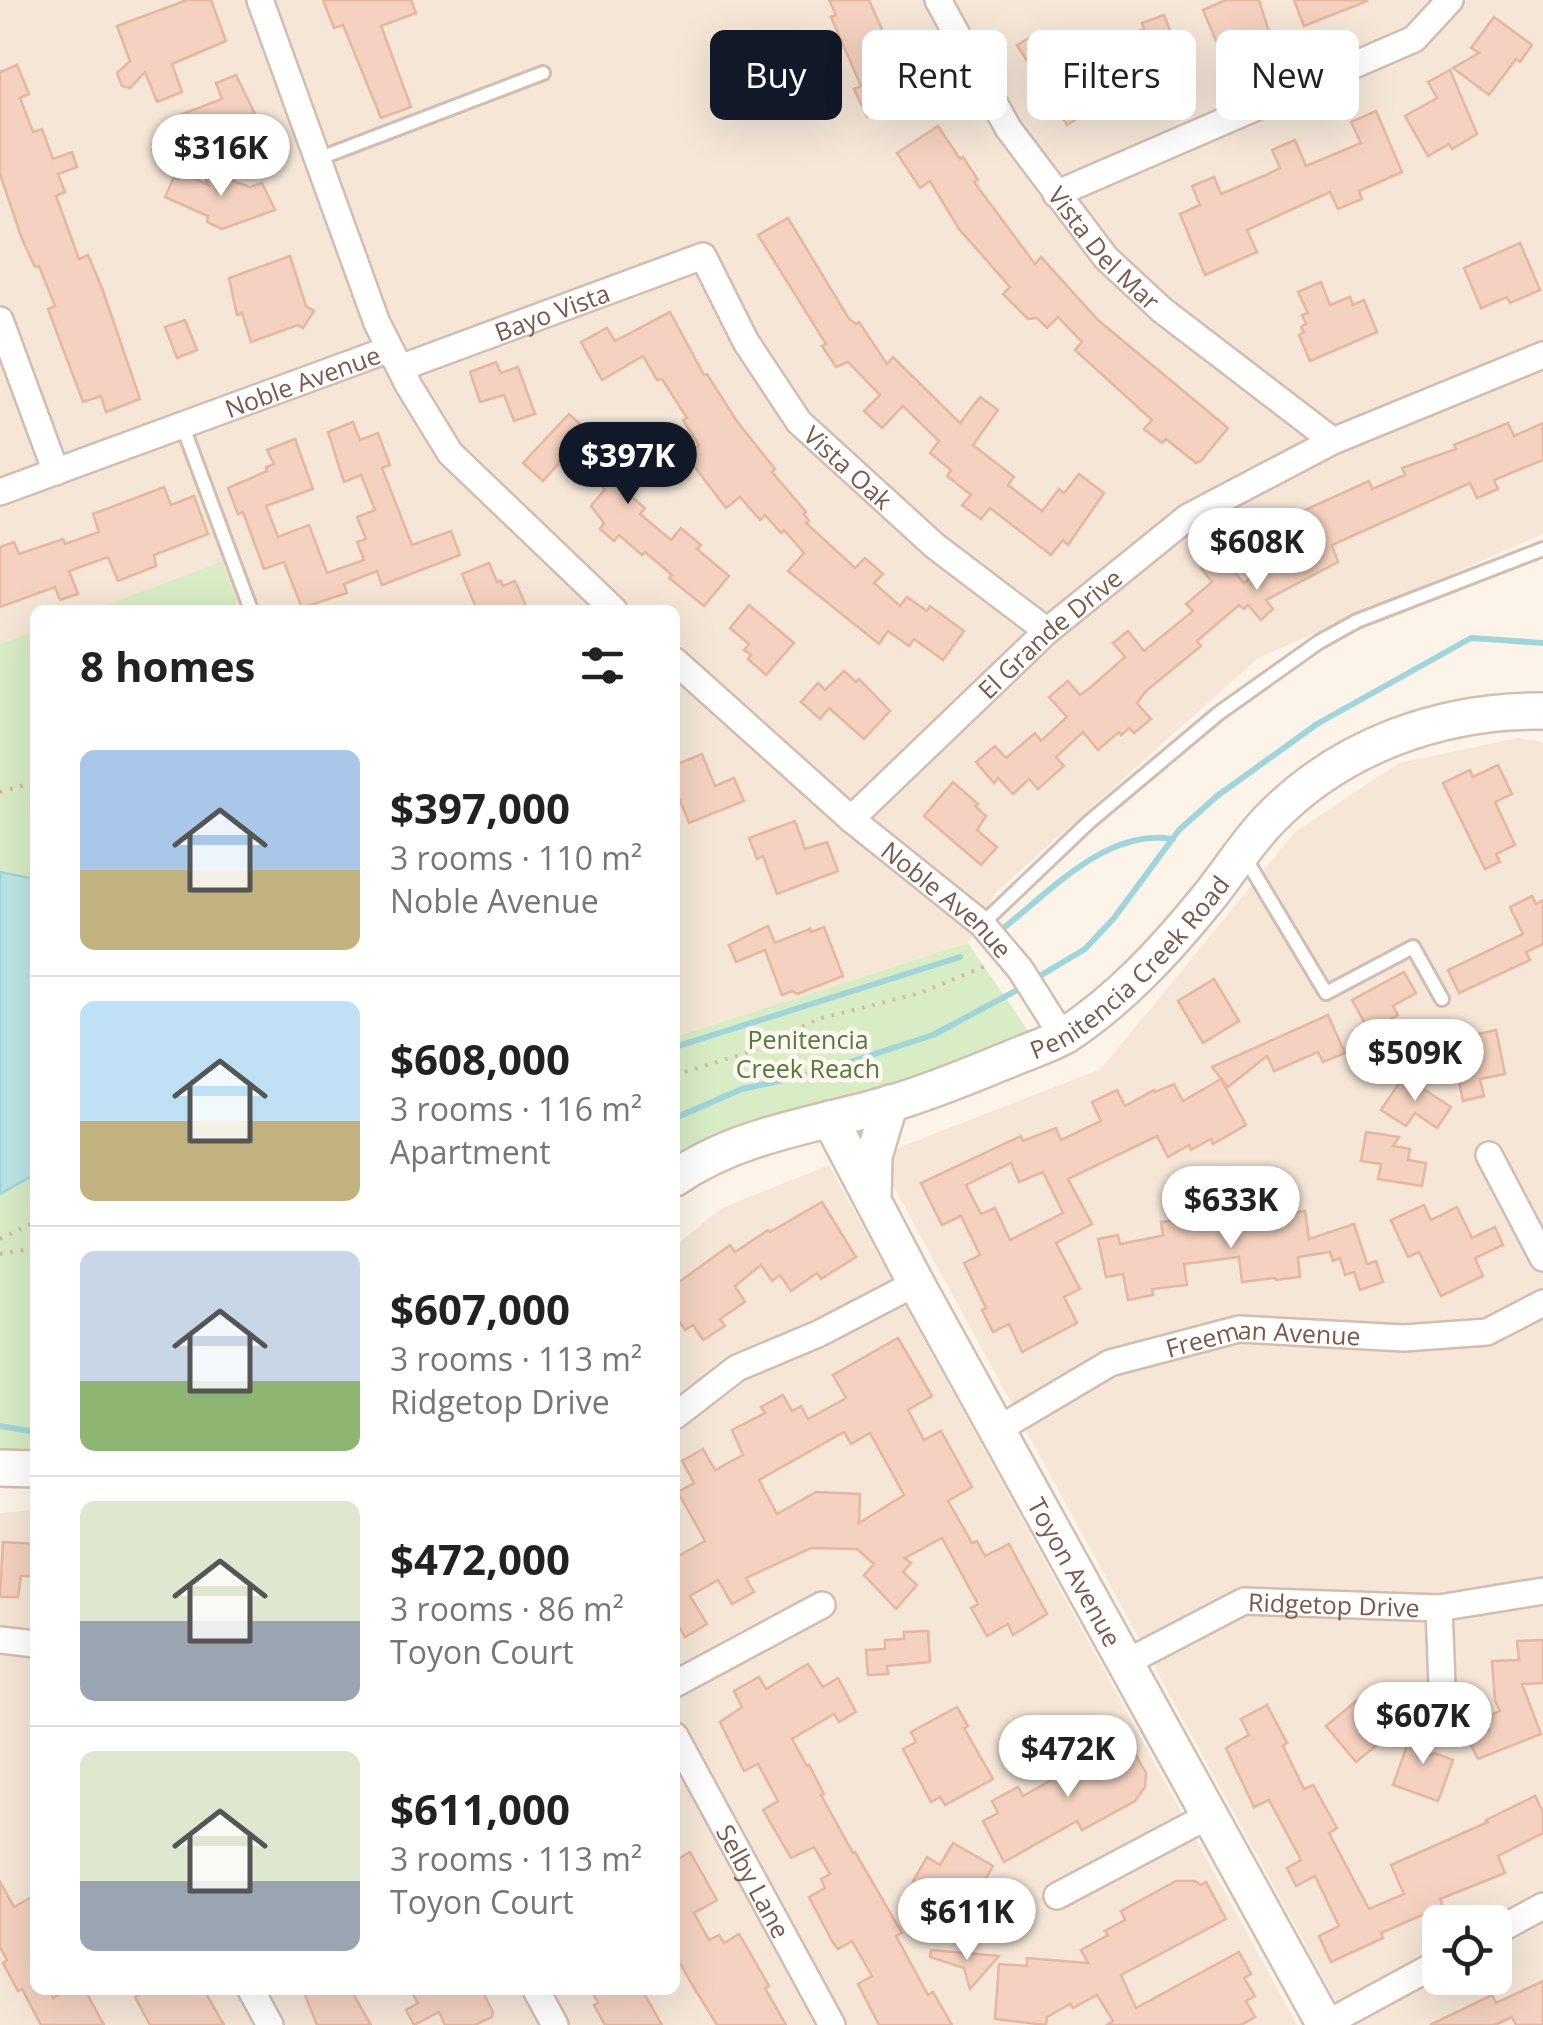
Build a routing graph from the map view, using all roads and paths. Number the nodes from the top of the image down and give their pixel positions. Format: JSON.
{"nodes":[{"id":1,"x":260,"y":0,"type":"edge"},
{"id":2,"x":938,"y":0,"type":"edge"},
{"id":3,"x":1450,"y":0,"type":"edge"},
{"id":4,"x":543,"y":73,"type":"dead end"},
{"id":5,"x":316,"y":160,"type":"junction"},
{"id":6,"x":1056,"y":194,"type":"junction"},
{"id":7,"x":703,"y":256,"type":"joint"},
{"id":8,"x":0,"y":320,"type":"edge"},
{"id":9,"x":1543,"y":355,"type":"edge"},
{"id":10,"x":395,"y":358,"type":"junction"},
{"id":11,"x":183,"y":426,"type":"junction"},
{"id":12,"x":1333,"y":441,"type":"junction"},
{"id":13,"x":56,"y":472,"type":"junction"},
{"id":14,"x":0,"y":492,"type":"edge"},
{"id":15,"x":1543,"y":549,"type":"edge"},
{"id":16,"x":249,"y":605,"type":"edge"},
{"id":17,"x":600,"y":605,"type":"edge"},
{"id":18,"x":1047,"y":632,"type":"junction"},
{"id":19,"x":680,"y":665,"type":"edge"},
{"id":20,"x":1543,"y":712,"type":"edge"},
{"id":21,"x":30,"y":783,"type":"edge"},
{"id":22,"x":0,"y":792,"type":"edge"},
{"id":23,"x":851,"y":819,"type":"junction"},
{"id":24,"x":1242,"y":854,"type":"junction"},
{"id":25,"x":982,"y":924,"type":"junction"},
{"id":26,"x":1015,"y":963,"type":"junction"},
{"id":27,"x":1442,"y":999,"type":"dead end"},
{"id":28,"x":1063,"y":1036,"type":"junction"},
{"id":29,"x":680,"y":1073,"type":"edge"},
{"id":30,"x":890,"y":1104,"type":"junction"},
{"id":31,"x":830,"y":1119,"type":"junction"},
{"id":32,"x":1489,"y":1156,"type":"dead end"},
{"id":33,"x":680,"y":1175,"type":"edge"},
{"id":34,"x":873,"y":1205,"type":"junction"},
{"id":35,"x":30,"y":1224,"type":"edge"},
{"id":36,"x":0,"y":1239,"type":"edge"},
{"id":37,"x":30,"y":1249,"type":"edge"},
{"id":38,"x":0,"y":1254,"type":"edge"},
{"id":39,"x":1543,"y":1258,"type":"edge"},
{"id":40,"x":916,"y":1282,"type":"junction"},
{"id":41,"x":1543,"y":1303,"type":"edge"},
{"id":42,"x":680,"y":1412,"type":"edge"},
{"id":43,"x":997,"y":1430,"type":"junction"},
{"id":44,"x":0,"y":1468,"type":"edge"},
{"id":45,"x":30,"y":1469,"type":"edge"},
{"id":46,"x":1543,"y":1592,"type":"edge"},
{"id":47,"x":822,"y":1605,"type":"dead end"},
{"id":48,"x":1439,"y":1608,"type":"junction"},
{"id":49,"x":0,"y":1640,"type":"edge"},
{"id":50,"x":30,"y":1643,"type":"edge"},
{"id":51,"x":1126,"y":1662,"type":"junction"},
{"id":52,"x":680,"y":1681,"type":"edge"},
{"id":53,"x":1442,"y":1685,"type":"dead end"},
{"id":54,"x":680,"y":1745,"type":"edge"},
{"id":55,"x":1210,"y":1814,"type":"junction"},
{"id":56,"x":1057,"y":1896,"type":"dead end"},
{"id":57,"x":1543,"y":1906,"type":"edge"},
{"id":58,"x":1512,"y":1923,"type":"edge"},
{"id":59,"x":1422,"y":1972,"type":"edge"},
{"id":60,"x":255,"y":1995,"type":"edge"},
{"id":61,"x":539,"y":1995,"type":"edge"},
{"id":62,"x":554,"y":2024,"type":"edge"},
{"id":63,"x":270,"y":2025,"type":"edge"},
{"id":64,"x":832,"y":2025,"type":"edge"},
{"id":65,"x":1325,"y":2025,"type":"edge"}],
"edges":[{"from":1,"to":5,"type":"street"},
{"from":2,"to":6,"type":"street","name":"Vista Del Mar"},
{"from":3,"to":6,"type":"street"},
{"from":4,"to":5,"type":"lane"},
{"from":5,"to":10,"type":"street"},
{"from":6,"to":12,"type":"street","name":"Vista Del Mar"},
{"from":7,"to":10,"type":"street","name":"Bayo Vista"},
{"from":7,"to":18,"type":"street","name":"Vista Oak"},
{"from":8,"to":13,"type":"street"},
{"from":9,"to":12,"type":"street","name":"El Grande Drive"},
{"from":10,"to":11,"type":"street","name":"Noble Avenue"},
{"from":10,"to":17,"type":"street","name":"Noble Avenue"},
{"from":11,"to":13,"type":"street","name":"Noble Avenue"},
{"from":11,"to":16,"type":"lane"},
{"from":12,"to":18,"type":"street","name":"El Grande Drive"},
{"from":13,"to":14,"type":"street","name":"Noble Avenue"},
{"from":15,"to":25,"type":"lane"},
{"from":18,"to":23,"type":"street","name":"El Grande Drive"},
{"from":19,"to":23,"type":"street","name":"Noble Avenue"},
{"from":20,"to":24,"type":"street","name":"Penitencia Creek Road"},
{"from":21,"to":22,"type":"path"},
{"from":23,"to":25,"type":"street","name":"Noble Avenue"},
{"from":24,"to":27,"type":"lane"},
{"from":24,"to":28,"type":"street","name":"Penitencia Creek Road"},
{"from":25,"to":26,"type":"street","name":"Noble Avenue"},
{"from":26,"to":28,"type":"street","name":"Noble Avenue"},
{"from":26,"to":29,"type":"path"},
{"from":28,"to":30,"type":"street","name":"Penitencia Creek Road"},
{"from":30,"to":31,"type":"street","name":"Penitencia Creek Road"},
{"from":30,"to":34,"type":"street"},
{"from":31,"to":33,"type":"street","name":"Penitencia Creek Road"},
{"from":31,"to":34,"type":"street","name":"Toyon Avenue"},
{"from":32,"to":39,"type":"street"},
{"from":34,"to":40,"type":"street","name":"Toyon Avenue"},
{"from":35,"to":36,"type":"path"},
{"from":37,"to":38,"type":"path"},
{"from":40,"to":42,"type":"street"},
{"from":40,"to":43,"type":"street","name":"Toyon Avenue"},
{"from":41,"to":43,"type":"street","name":"Freeman Avenue"},
{"from":43,"to":51,"type":"street","name":"Toyon Avenue"},
{"from":44,"to":45,"type":"street"},
{"from":46,"to":48,"type":"street","name":"Ridgetop Drive"},
{"from":47,"to":52,"type":"street"},
{"from":48,"to":51,"type":"street","name":"Ridgetop Drive"},
{"from":48,"to":53,"type":"street","name":"Ridgetop Drive"},
{"from":49,"to":50,"type":"street"},
{"from":51,"to":55,"type":"street","name":"Toyon Avenue"},
{"from":54,"to":64,"type":"street","name":"Selby Lane"},
{"from":55,"to":56,"type":"street"},
{"from":55,"to":65,"type":"street","name":"Toyon Avenue"},
{"from":57,"to":58,"type":"street"},
{"from":59,"to":65,"type":"street"},
{"from":60,"to":63,"type":"street"},
{"from":61,"to":62,"type":"street"}]}
